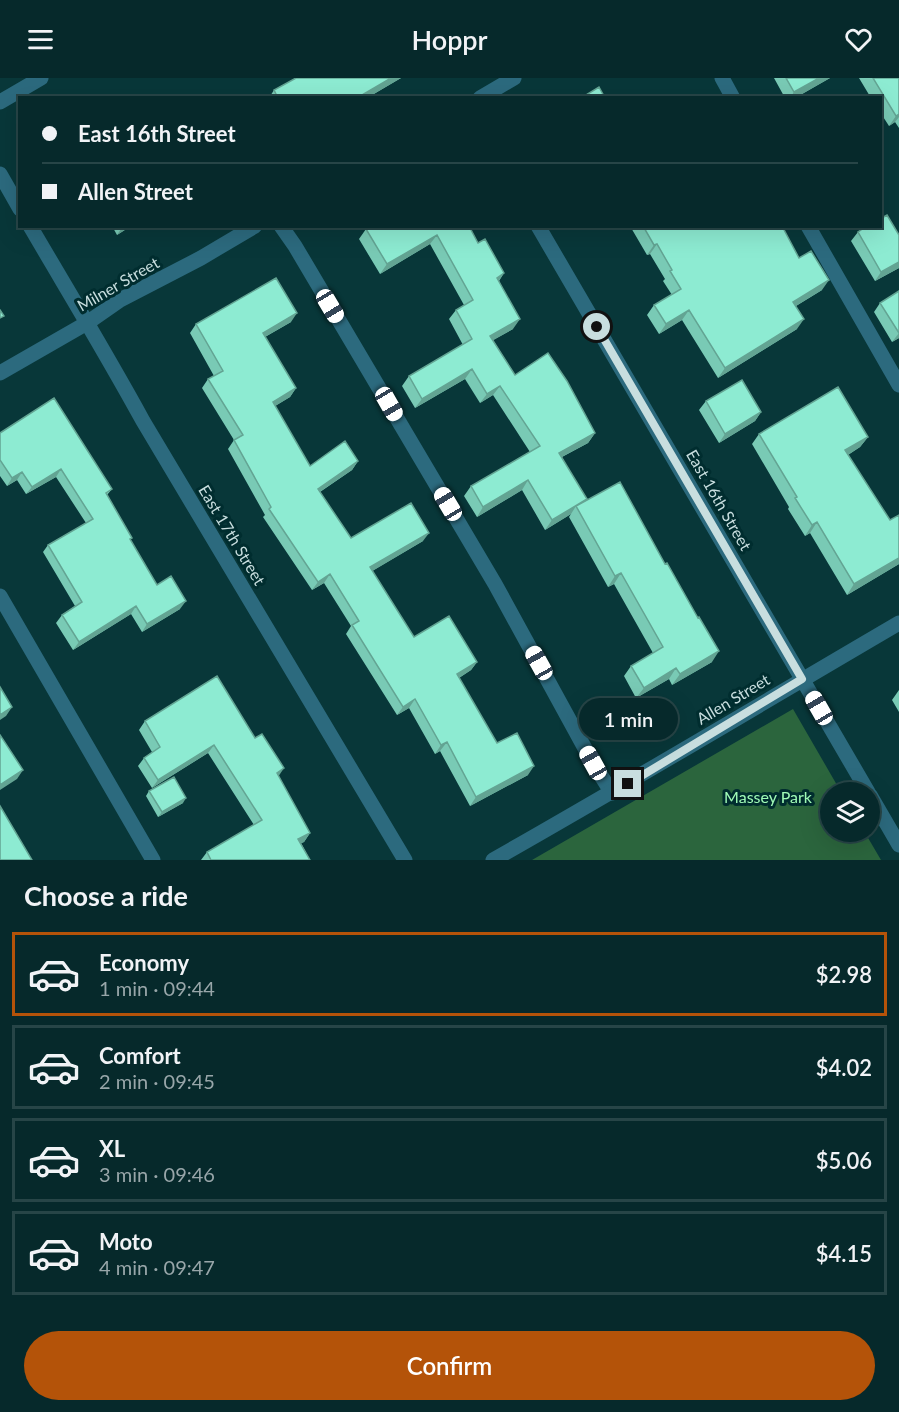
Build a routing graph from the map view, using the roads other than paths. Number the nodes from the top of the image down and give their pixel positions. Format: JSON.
{"nodes":[{"id":1,"x":41,"y":78,"type":"edge"},
{"id":2,"x":514,"y":78,"type":"edge"},
{"id":3,"x":722,"y":78,"type":"edge"},
{"id":4,"x":483,"y":96,"type":"edge"},
{"id":5,"x":732,"y":96,"type":"edge"},
{"id":6,"x":0,"y":102,"type":"edge"},
{"id":7,"x":0,"y":174,"type":"edge"},
{"id":8,"x":18,"y":206,"type":"edge"},
{"id":9,"x":31,"y":228,"type":"edge"},
{"id":10,"x":252,"y":228,"type":"edge"},
{"id":11,"x":283,"y":228,"type":"edge"},
{"id":12,"x":539,"y":228,"type":"edge"},
{"id":13,"x":809,"y":228,"type":"edge"},
{"id":14,"x":87,"y":323,"type":"junction"},
{"id":15,"x":0,"y":373,"type":"edge"},
{"id":16,"x":899,"y":385,"type":"edge"},
{"id":17,"x":0,"y":596,"type":"edge"},
{"id":18,"x":899,"y":623,"type":"edge"},
{"id":19,"x":802,"y":679,"type":"junction"},
{"id":20,"x":862,"y":782,"type":"edge"},
{"id":21,"x":612,"y":793,"type":"junction"},
{"id":22,"x":880,"y":813,"type":"edge"},
{"id":23,"x":899,"y":845,"type":"edge"},
{"id":24,"x":153,"y":860,"type":"edge"},
{"id":25,"x":405,"y":860,"type":"edge"},
{"id":26,"x":493,"y":860,"type":"edge"}],
"edges":[{"from":1,"to":6,"type":"street"},
{"from":2,"to":4,"type":"street"},
{"from":3,"to":5,"type":"street"},
{"from":7,"to":8,"type":"street"},
{"from":9,"to":14,"type":"street","name":"East 17th Street"},
{"from":10,"to":14,"type":"street","name":"Milner Street"},
{"from":11,"to":21,"type":"street"},
{"from":12,"to":19,"type":"street","name":"East 16th Street"},
{"from":13,"to":16,"type":"street"},
{"from":14,"to":15,"type":"street","name":"Milner Street"},
{"from":14,"to":25,"type":"street","name":"East 17th Street"},
{"from":17,"to":24,"type":"street"},
{"from":18,"to":19,"type":"street","name":"Allen Street"},
{"from":19,"to":20,"type":"street","name":"East 16th Street"},
{"from":19,"to":21,"type":"street","name":"Allen Street"},
{"from":21,"to":26,"type":"street","name":"Allen Street"},
{"from":22,"to":23,"type":"street","name":"East 16th Street"}]}
